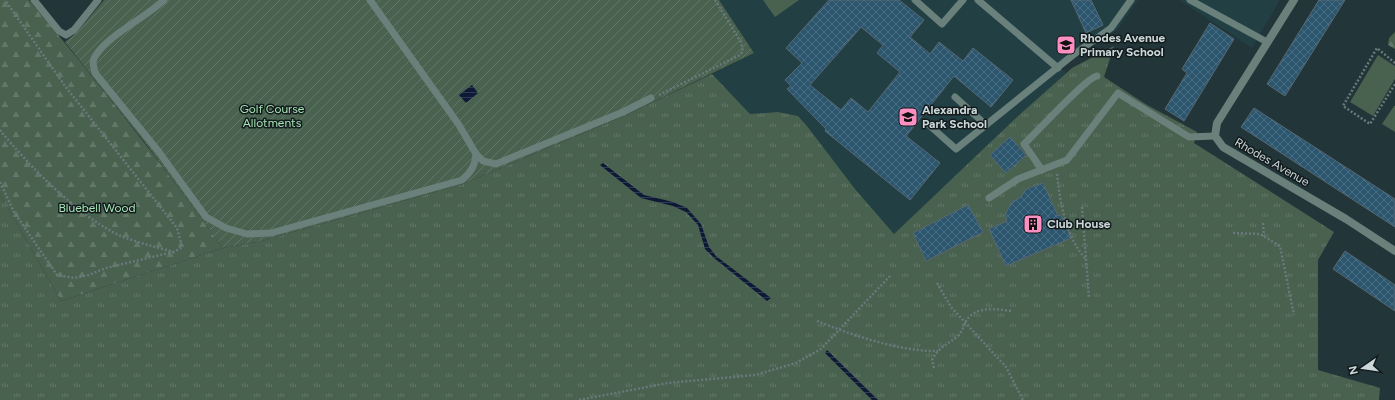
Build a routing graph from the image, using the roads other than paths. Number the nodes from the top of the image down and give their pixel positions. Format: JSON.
{"nodes":[{"id":1,"x":34,"y":0,"type":"edge"},
{"id":2,"x":98,"y":0,"type":"edge"},
{"id":3,"x":164,"y":0,"type":"edge"},
{"id":4,"x":370,"y":0,"type":"edge"},
{"id":5,"x":915,"y":0,"type":"edge"},
{"id":6,"x":963,"y":0,"type":"edge"},
{"id":7,"x":978,"y":0,"type":"edge"},
{"id":8,"x":1131,"y":0,"type":"edge"},
{"id":9,"x":1190,"y":0,"type":"edge"},
{"id":10,"x":1294,"y":0,"type":"edge"},
{"id":11,"x":1267,"y":42,"type":"junction"},
{"id":12,"x":1058,"y":68,"type":"junction"},
{"id":13,"x":1097,"y":76,"type":"dead end"},
{"id":14,"x":955,"y":97,"type":"dead end"},
{"id":15,"x":651,"y":98,"type":"road end"},
{"id":16,"x":929,"y":125,"type":"dead end"},
{"id":17,"x":986,"y":125,"type":"junction"},
{"id":18,"x":1215,"y":136,"type":"junction"},
{"id":19,"x":476,"y":154,"type":"junction"},
{"id":20,"x":1042,"y":170,"type":"junction"},
{"id":21,"x":989,"y":198,"type":"dead end"},
{"id":22,"x":1395,"y":251,"type":"edge"}],
"edges":[{"from":1,"to":2,"type":"lane"},
{"from":3,"to":19,"type":"lane"},
{"from":4,"to":19,"type":"lane"},
{"from":5,"to":6,"type":"lane"},
{"from":7,"to":12,"type":"lane"},
{"from":8,"to":12,"type":"lane"},
{"from":9,"to":11,"type":"lane"},
{"from":10,"to":11,"type":"street"},
{"from":11,"to":18,"type":"street"},
{"from":12,"to":17,"type":"lane"},
{"from":13,"to":20,"type":"lane"},
{"from":14,"to":17,"type":"lane"},
{"from":15,"to":19,"type":"lane"},
{"from":16,"to":17,"type":"lane"},
{"from":18,"to":20,"type":"lane"},
{"from":18,"to":22,"type":"street","name":"Rhodes Avenue"},
{"from":20,"to":21,"type":"lane"}]}
